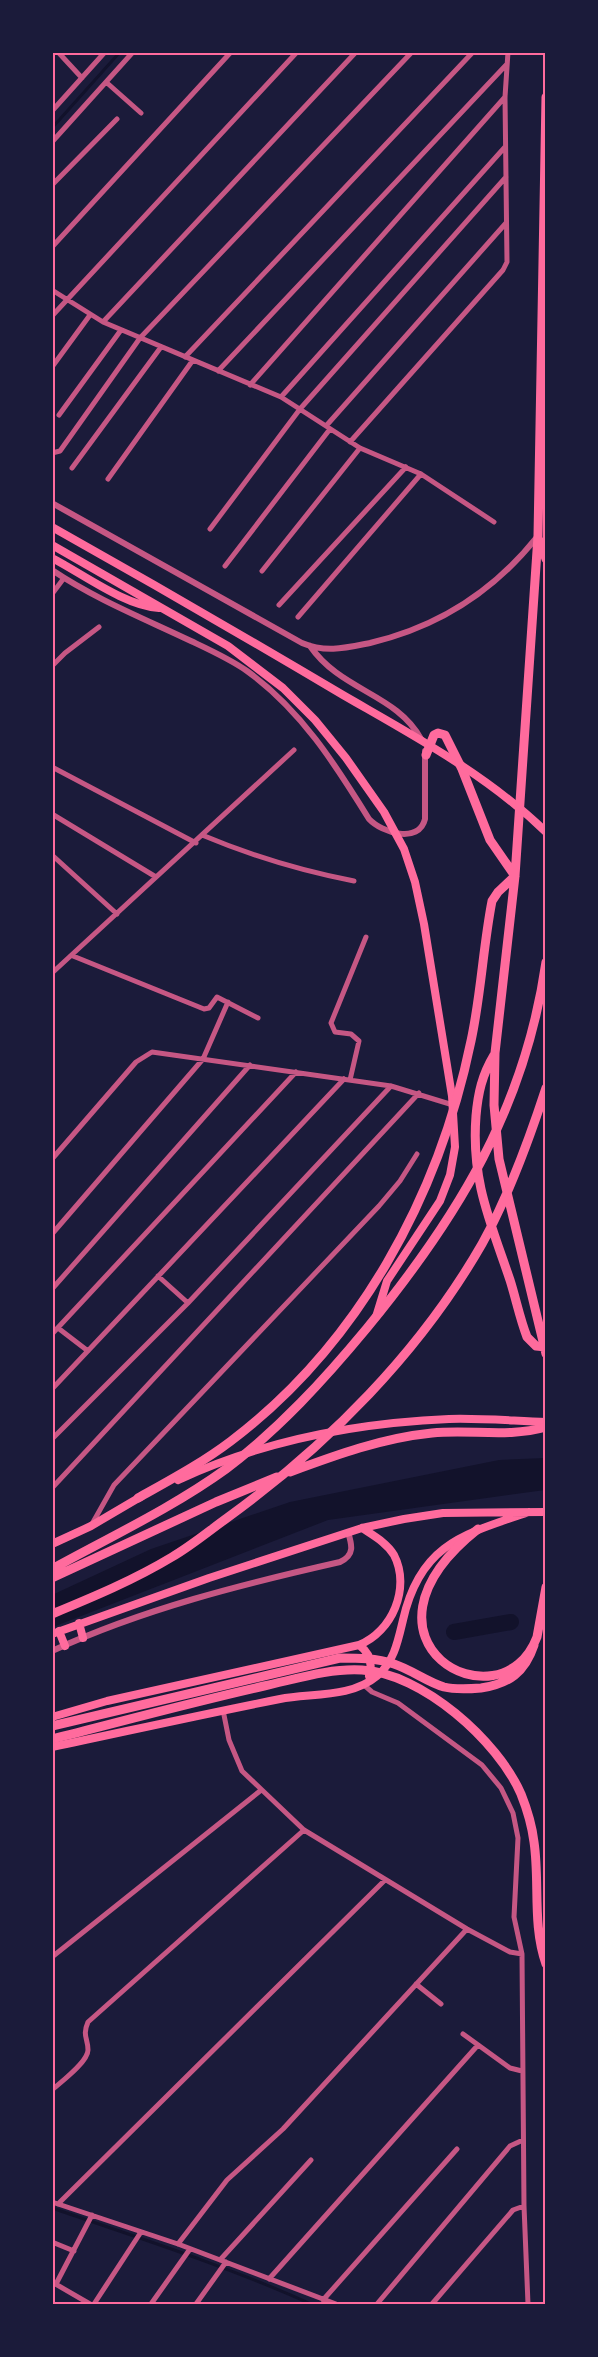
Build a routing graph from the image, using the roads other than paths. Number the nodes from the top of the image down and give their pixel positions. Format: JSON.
{"nodes":[{"id":1,"x":58,"y":52,"type":"edge"},
{"id":2,"x":105,"y":52,"type":"edge"},
{"id":3,"x":133,"y":52,"type":"edge"},
{"id":4,"x":231,"y":52,"type":"edge"},
{"id":5,"x":297,"y":52,"type":"edge"},
{"id":6,"x":356,"y":52,"type":"edge"},
{"id":7,"x":412,"y":52,"type":"edge"},
{"id":8,"x":473,"y":52,"type":"edge"},
{"id":9,"x":508,"y":52,"type":"edge"},
{"id":10,"x":507,"y":63,"type":"junction"},
{"id":11,"x":82,"y":78,"type":"junction"},
{"id":12,"x":106,"y":82,"type":"junction"},
{"id":13,"x":505,"y":97,"type":"junction"},
{"id":14,"x":546,"y":97,"type":"edge"},
{"id":15,"x":52,"y":111,"type":"edge"},
{"id":16,"x":141,"y":113,"type":"dead end"},
{"id":17,"x":117,"y":119,"type":"dead end"},
{"id":18,"x":52,"y":142,"type":"edge"},
{"id":19,"x":505,"y":147,"type":"junction"},
{"id":20,"x":506,"y":177,"type":"junction"},
{"id":21,"x":52,"y":186,"type":"edge"},
{"id":22,"x":506,"y":222,"type":"junction"},
{"id":23,"x":52,"y":247,"type":"edge"},
{"id":24,"x":52,"y":290,"type":"edge"},
{"id":25,"x":66,"y":300,"type":"junction"},
{"id":26,"x":90,"y":315,"type":"junction"},
{"id":27,"x":52,"y":316,"type":"edge"},
{"id":28,"x":103,"y":322,"type":"junction"},
{"id":29,"x":121,"y":330,"type":"junction"},
{"id":30,"x":140,"y":338,"type":"junction"},
{"id":31,"x":161,"y":347,"type":"junction"},
{"id":32,"x":185,"y":357,"type":"junction"},
{"id":33,"x":193,"y":360,"type":"junction"},
{"id":34,"x":52,"y":367,"type":"edge"},
{"id":35,"x":218,"y":371,"type":"junction"},
{"id":36,"x":250,"y":385,"type":"junction"},
{"id":37,"x":281,"y":397,"type":"junction"},
{"id":38,"x":300,"y":409,"type":"junction"},
{"id":39,"x":59,"y":415,"type":"dead end"},
{"id":40,"x":328,"y":427,"type":"junction"},
{"id":41,"x":350,"y":441,"type":"junction"},
{"id":42,"x":360,"y":448,"type":"junction"},
{"id":43,"x":52,"y":453,"type":"edge"},
{"id":44,"x":406,"y":467,"type":"junction"},
{"id":45,"x":72,"y":468,"type":"dead end"},
{"id":46,"x":421,"y":474,"type":"junction"},
{"id":47,"x":108,"y":479,"type":"dead end"},
{"id":48,"x":52,"y":503,"type":"edge"},
{"id":49,"x":494,"y":522,"type":"dead end"},
{"id":50,"x":52,"y":527,"type":"edge"},
{"id":51,"x":210,"y":530,"type":"dead end"},
{"id":52,"x":538,"y":536,"type":"junction"},
{"id":53,"x":52,"y":545,"type":"edge"},
{"id":54,"x":52,"y":558,"type":"edge"},
{"id":55,"x":546,"y":559,"type":"edge"},
{"id":56,"x":225,"y":566,"type":"dead end"},
{"id":57,"x":52,"y":570,"type":"edge"},
{"id":58,"x":262,"y":571,"type":"dead end"},
{"id":59,"x":64,"y":578,"type":"junction"},
{"id":60,"x":52,"y":594,"type":"edge"},
{"id":61,"x":279,"y":605,"type":"dead end"},
{"id":62,"x":163,"y":609,"type":"junction"},
{"id":63,"x":298,"y":617,"type":"dead end"},
{"id":64,"x":99,"y":627,"type":"dead end"},
{"id":65,"x":310,"y":646,"type":"junction"},
{"id":66,"x":52,"y":666,"type":"edge"},
{"id":67,"x":294,"y":750,"type":"dead end"},
{"id":68,"x":426,"y":755,"type":"junction"},
{"id":69,"x":52,"y":767,"type":"edge"},
{"id":70,"x":52,"y":814,"type":"edge"},
{"id":71,"x":546,"y":832,"type":"edge"},
{"id":72,"x":202,"y":834,"type":"junction"},
{"id":73,"x":196,"y":843,"type":"junction"},
{"id":74,"x":52,"y":855,"type":"edge"},
{"id":75,"x":514,"y":876,"type":"junction"},
{"id":76,"x":156,"y":877,"type":"junction"},
{"id":77,"x":354,"y":881,"type":"dead end"},
{"id":78,"x":117,"y":914,"type":"junction"},
{"id":79,"x":366,"y":937,"type":"dead end"},
{"id":80,"x":73,"y":956,"type":"junction"},
{"id":81,"x":546,"y":962,"type":"edge"},
{"id":82,"x":54,"y":970,"type":"edge"},
{"id":83,"x":228,"y":1002,"type":"junction"},
{"id":84,"x":258,"y":1018,"type":"dead end"},
{"id":85,"x":495,"y":1053,"type":"junction"},
{"id":86,"x":202,"y":1059,"type":"junction"},
{"id":87,"x":250,"y":1065,"type":"junction"},
{"id":88,"x":296,"y":1072,"type":"junction"},
{"id":89,"x":347,"y":1079,"type":"junction"},
{"id":90,"x":391,"y":1086,"type":"junction"},
{"id":91,"x":546,"y":1088,"type":"edge"},
{"id":92,"x":419,"y":1093,"type":"junction"},
{"id":93,"x":455,"y":1106,"type":"junction"},
{"id":94,"x":417,"y":1154,"type":"dead end"},
{"id":95,"x":52,"y":1159,"type":"edge"},
{"id":96,"x":55,"y":1226,"type":"edge"},
{"id":97,"x":52,"y":1234,"type":"edge"},
{"id":98,"x":159,"y":1276,"type":"junction"},
{"id":99,"x":52,"y":1289,"type":"edge"},
{"id":100,"x":188,"y":1303,"type":"junction"},
{"id":101,"x":376,"y":1317,"type":"junction"},
{"id":102,"x":58,"y":1328,"type":"junction"},
{"id":103,"x":52,"y":1334,"type":"edge"},
{"id":104,"x":545,"y":1350,"type":"edge"},
{"id":105,"x":88,"y":1352,"type":"junction"},
{"id":106,"x":52,"y":1389,"type":"edge"},
{"id":107,"x":546,"y":1422,"type":"edge"},
{"id":108,"x":546,"y":1427,"type":"edge"},
{"id":109,"x":52,"y":1439,"type":"edge"},
{"id":110,"x":52,"y":1488,"type":"edge"},
{"id":111,"x":138,"y":1498,"type":"junction"},
{"id":112,"x":530,"y":1512,"type":"junction"},
{"id":113,"x":546,"y":1512,"type":"edge"},
{"id":114,"x":91,"y":1526,"type":"junction"},
{"id":115,"x":362,"y":1528,"type":"junction"},
{"id":116,"x":478,"y":1529,"type":"junction"},
{"id":117,"x":348,"y":1532,"type":"junction"},
{"id":118,"x":52,"y":1544,"type":"edge"},
{"id":119,"x":52,"y":1569,"type":"edge"},
{"id":120,"x":52,"y":1578,"type":"edge"},
{"id":121,"x":546,"y":1587,"type":"edge"},
{"id":122,"x":52,"y":1614,"type":"edge"},
{"id":123,"x":79,"y":1623,"type":"junction"},
{"id":124,"x":56,"y":1632,"type":"edge"},
{"id":125,"x":83,"y":1638,"type":"junction"},
{"id":126,"x":359,"y":1644,"type":"junction"},
{"id":127,"x":534,"y":1645,"type":"junction"},
{"id":128,"x":65,"y":1646,"type":"junction"},
{"id":129,"x":52,"y":1651,"type":"edge"},
{"id":130,"x":364,"y":1685,"type":"junction"},
{"id":131,"x":223,"y":1710,"type":"junction"},
{"id":132,"x":52,"y":1717,"type":"edge"},
{"id":133,"x":52,"y":1726,"type":"edge"},
{"id":134,"x":52,"y":1739,"type":"edge"},
{"id":135,"x":52,"y":1747,"type":"edge"},
{"id":136,"x":260,"y":1791,"type":"junction"},
{"id":137,"x":304,"y":1830,"type":"junction"},
{"id":138,"x":385,"y":1880,"type":"junction"},
{"id":139,"x":467,"y":1929,"type":"junction"},
{"id":140,"x":522,"y":1954,"type":"junction"},
{"id":141,"x":52,"y":1957,"type":"edge"},
{"id":142,"x":546,"y":1964,"type":"edge"},
{"id":143,"x":417,"y":1984,"type":"junction"},
{"id":144,"x":441,"y":2004,"type":"dead end"},
{"id":145,"x":463,"y":2034,"type":"dead end"},
{"id":146,"x":478,"y":2045,"type":"junction"},
{"id":147,"x":522,"y":2071,"type":"junction"},
{"id":148,"x":52,"y":2090,"type":"edge"},
{"id":149,"x":523,"y":2140,"type":"junction"},
{"id":150,"x":457,"y":2150,"type":"dead end"},
{"id":151,"x":311,"y":2160,"type":"dead end"},
{"id":152,"x":55,"y":2203,"type":"edge"},
{"id":153,"x":524,"y":2206,"type":"junction"},
{"id":154,"x":90,"y":2219,"type":"junction"},
{"id":155,"x":140,"y":2233,"type":"junction"},
{"id":156,"x":52,"y":2242,"type":"edge"},
{"id":157,"x":178,"y":2244,"type":"junction"},
{"id":158,"x":189,"y":2250,"type":"junction"},
{"id":159,"x":74,"y":2251,"type":"junction"},
{"id":160,"x":223,"y":2263,"type":"junction"},
{"id":161,"x":269,"y":2279,"type":"junction"},
{"id":162,"x":54,"y":2283,"type":"edge"},
{"id":163,"x":323,"y":2300,"type":"junction"},
{"id":164,"x":92,"y":2304,"type":"edge"},
{"id":165,"x":151,"y":2304,"type":"edge"},
{"id":166,"x":196,"y":2304,"type":"edge"},
{"id":167,"x":336,"y":2304,"type":"edge"},
{"id":168,"x":377,"y":2304,"type":"edge"},
{"id":169,"x":432,"y":2304,"type":"edge"},
{"id":170,"x":528,"y":2304,"type":"edge"}],
"edges":[{"from":1,"to":11,"type":"street"},
{"from":2,"to":11,"type":"street"},
{"from":3,"to":12,"type":"street"},
{"from":4,"to":23,"type":"street"},
{"from":5,"to":25,"type":"street"},
{"from":6,"to":28,"type":"street"},
{"from":7,"to":30,"type":"street"},
{"from":8,"to":32,"type":"street"},
{"from":9,"to":10,"type":"street"},
{"from":10,"to":13,"type":"street"},
{"from":10,"to":35,"type":"street"},
{"from":11,"to":15,"type":"street"},
{"from":12,"to":16,"type":"street"},
{"from":12,"to":18,"type":"street"},
{"from":13,"to":19,"type":"street"},
{"from":13,"to":36,"type":"street"},
{"from":14,"to":52,"type":"highway"},
{"from":17,"to":21,"type":"street"},
{"from":19,"to":20,"type":"street"},
{"from":19,"to":37,"type":"street"},
{"from":20,"to":22,"type":"street"},
{"from":20,"to":38,"type":"street"},
{"from":22,"to":40,"type":"street"},
{"from":22,"to":41,"type":"street"},
{"from":24,"to":25,"type":"street"},
{"from":25,"to":26,"type":"street"},
{"from":25,"to":27,"type":"street"},
{"from":26,"to":28,"type":"street"},
{"from":26,"to":34,"type":"street"},
{"from":28,"to":29,"type":"street"},
{"from":29,"to":30,"type":"street"},
{"from":29,"to":39,"type":"street"},
{"from":30,"to":31,"type":"street"},
{"from":30,"to":43,"type":"street"},
{"from":31,"to":32,"type":"street"},
{"from":31,"to":45,"type":"street"},
{"from":32,"to":33,"type":"street"},
{"from":33,"to":35,"type":"street"},
{"from":33,"to":47,"type":"street"},
{"from":35,"to":36,"type":"street"},
{"from":36,"to":37,"type":"street"},
{"from":37,"to":38,"type":"street"},
{"from":38,"to":40,"type":"street"},
{"from":38,"to":51,"type":"street"},
{"from":40,"to":41,"type":"street"},
{"from":40,"to":56,"type":"street"},
{"from":41,"to":42,"type":"street"},
{"from":42,"to":44,"type":"street"},
{"from":42,"to":58,"type":"street"},
{"from":44,"to":46,"type":"street"},
{"from":44,"to":61,"type":"street"},
{"from":46,"to":49,"type":"street"},
{"from":46,"to":63,"type":"street"},
{"from":48,"to":65,"type":"street"},
{"from":50,"to":71,"type":"main road"},
{"from":52,"to":55,"type":"highway"},
{"from":52,"to":65,"type":"street"},
{"from":52,"to":75,"type":"highway"},
{"from":53,"to":62,"type":"main road"},
{"from":54,"to":62,"type":"main road"},
{"from":57,"to":59,"type":"street"},
{"from":59,"to":60,"type":"street"},
{"from":59,"to":68,"type":"street"},
{"from":62,"to":101,"type":"main road"},
{"from":64,"to":66,"type":"street"},
{"from":65,"to":68,"type":"street"},
{"from":67,"to":72,"type":"street"},
{"from":68,"to":75,"type":"highway"},
{"from":69,"to":73,"type":"street"},
{"from":70,"to":76,"type":"street"},
{"from":72,"to":73,"type":"street"},
{"from":72,"to":77,"type":"street"},
{"from":73,"to":76,"type":"street"},
{"from":74,"to":78,"type":"street"},
{"from":75,"to":85,"type":"highway"},
{"from":75,"to":93,"type":"highway"},
{"from":76,"to":78,"type":"street"},
{"from":78,"to":80,"type":"street"},
{"from":79,"to":89,"type":"street"},
{"from":80,"to":82,"type":"street"},
{"from":80,"to":83,"type":"street"},
{"from":81,"to":101,"type":"highway"},
{"from":83,"to":84,"type":"street"},
{"from":83,"to":86,"type":"street"},
{"from":85,"to":104,"type":"highway"},
{"from":85,"to":104,"type":"highway"},
{"from":86,"to":87,"type":"street"},
{"from":86,"to":95,"type":"street"},
{"from":86,"to":96,"type":"street"},
{"from":87,"to":88,"type":"street"},
{"from":87,"to":99,"type":"street"},
{"from":88,"to":89,"type":"street"},
{"from":88,"to":102,"type":"street"},
{"from":89,"to":90,"type":"street"},
{"from":89,"to":98,"type":"street"},
{"from":90,"to":92,"type":"street"},
{"from":90,"to":100,"type":"street"},
{"from":91,"to":122,"type":"highway"},
{"from":92,"to":93,"type":"street"},
{"from":92,"to":110,"type":"street"},
{"from":93,"to":111,"type":"highway"},
{"from":94,"to":114,"type":"street"},
{"from":96,"to":97,"type":"street"},
{"from":98,"to":100,"type":"street"},
{"from":98,"to":105,"type":"street"},
{"from":100,"to":109,"type":"street"},
{"from":101,"to":119,"type":"highway"},
{"from":102,"to":103,"type":"street"},
{"from":102,"to":105,"type":"street"},
{"from":105,"to":106,"type":"street"},
{"from":107,"to":111,"type":"main road"},
{"from":108,"to":120,"type":"highway"},
{"from":111,"to":114,"type":"main road"},
{"from":112,"to":113,"type":"main road"},
{"from":112,"to":115,"type":"main road"},
{"from":112,"to":116,"type":"main road"},
{"from":114,"to":118,"type":"main road"},
{"from":115,"to":117,"type":"main road"},
{"from":115,"to":126,"type":"main road"},
{"from":116,"to":127,"type":"highway"},
{"from":116,"to":130,"type":"main road"},
{"from":117,"to":123,"type":"main road"},
{"from":117,"to":125,"type":"street"},
{"from":121,"to":127,"type":"highway"},
{"from":123,"to":124,"type":"main road"},
{"from":123,"to":125,"type":"main road"},
{"from":124,"to":128,"type":"main road"},
{"from":125,"to":128,"type":"street"},
{"from":126,"to":130,"type":"main road"},
{"from":126,"to":132,"type":"main road"},
{"from":127,"to":133,"type":"highway"},
{"from":128,"to":129,"type":"street"},
{"from":130,"to":131,"type":"main road"},
{"from":130,"to":140,"type":"street"},
{"from":131,"to":135,"type":"main road"},
{"from":131,"to":136,"type":"street"},
{"from":134,"to":142,"type":"highway"},
{"from":136,"to":137,"type":"street"},
{"from":136,"to":141,"type":"street"},
{"from":137,"to":138,"type":"street"},
{"from":137,"to":148,"type":"street"},
{"from":138,"to":139,"type":"street"},
{"from":138,"to":152,"type":"street"},
{"from":139,"to":140,"type":"street"},
{"from":139,"to":143,"type":"street"},
{"from":140,"to":147,"type":"street"},
{"from":143,"to":144,"type":"street"},
{"from":143,"to":157,"type":"street"},
{"from":145,"to":146,"type":"street"},
{"from":146,"to":147,"type":"street"},
{"from":146,"to":161,"type":"street"},
{"from":147,"to":149,"type":"street"},
{"from":149,"to":153,"type":"street"},
{"from":149,"to":168,"type":"street"},
{"from":150,"to":163,"type":"street"},
{"from":151,"to":160,"type":"street"},
{"from":152,"to":154,"type":"street"},
{"from":153,"to":169,"type":"street"},
{"from":153,"to":170,"type":"street"},
{"from":154,"to":155,"type":"street"},
{"from":154,"to":159,"type":"street"},
{"from":155,"to":157,"type":"street"},
{"from":155,"to":164,"type":"street"},
{"from":156,"to":159,"type":"street"},
{"from":157,"to":158,"type":"street"},
{"from":158,"to":160,"type":"street"},
{"from":158,"to":165,"type":"street"},
{"from":159,"to":162,"type":"street"},
{"from":160,"to":161,"type":"street"},
{"from":160,"to":166,"type":"street"},
{"from":161,"to":163,"type":"street"},
{"from":162,"to":164,"type":"street"},
{"from":163,"to":167,"type":"street"}]}
